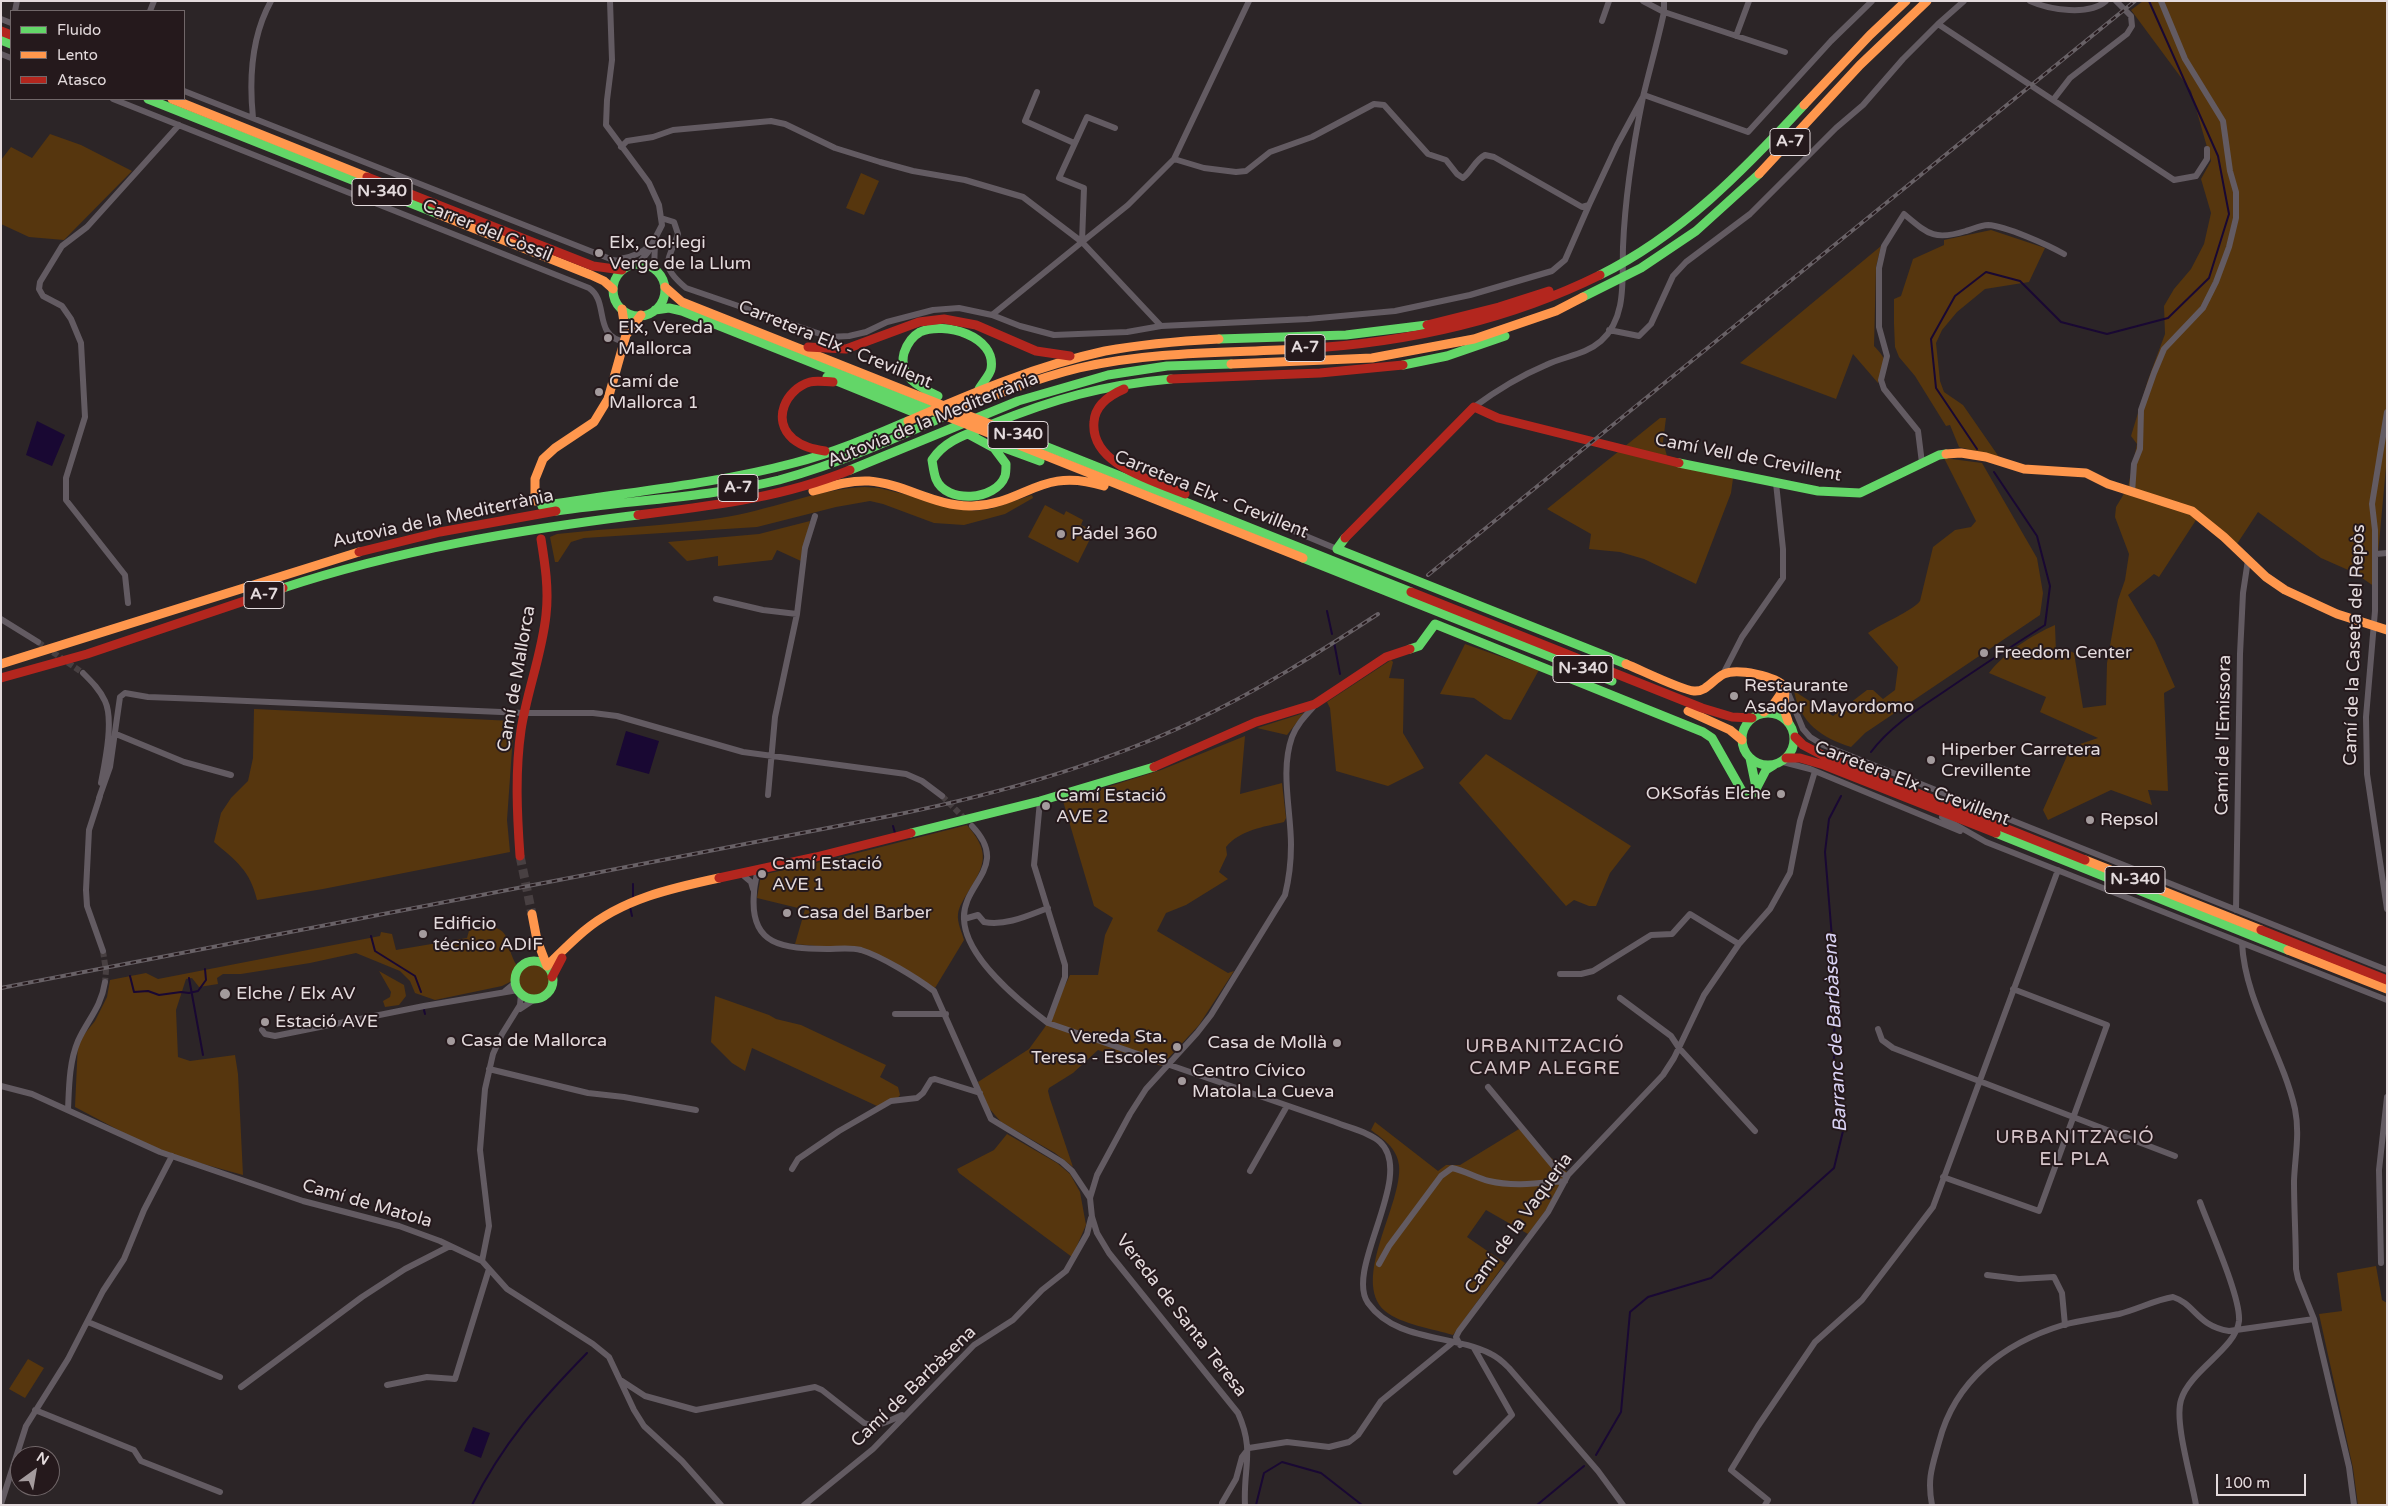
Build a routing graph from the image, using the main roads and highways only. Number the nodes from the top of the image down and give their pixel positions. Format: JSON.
{"nodes":[{"id":1,"x":1906,"y":1,"type":"edge"},
{"id":2,"x":1927,"y":1,"type":"edge"},
{"id":3,"x":151,"y":100,"type":"edge"},
{"id":4,"x":175,"y":100,"type":"edge"},
{"id":5,"x":622,"y":270,"type":"junction"},
{"id":6,"x":1596,"y":277,"type":"junction"},
{"id":7,"x":665,"y":287,"type":"junction"},
{"id":8,"x":613,"y":289,"type":"junction"},
{"id":9,"x":622,"y":309,"type":"junction"},
{"id":10,"x":655,"y":310,"type":"junction"},
{"id":11,"x":1556,"y":311,"type":"junction"},
{"id":12,"x":641,"y":316,"type":"junction"},
{"id":13,"x":707,"y":322,"type":"junction"},
{"id":14,"x":772,"y":337,"type":"junction"},
{"id":15,"x":625,"y":339,"type":"junction"},
{"id":16,"x":1084,"y":356,"type":"junction"},
{"id":17,"x":1143,"y":382,"type":"junction"},
{"id":18,"x":856,"y":390,"type":"junction"},
{"id":19,"x":974,"y":392,"type":"junction"},
{"id":20,"x":970,"y":435,"type":"junction"},
{"id":21,"x":839,"y":449,"type":"junction"},
{"id":22,"x":1116,"y":489,"type":"junction"},
{"id":23,"x":784,"y":493,"type":"junction"},
{"id":24,"x":1185,"y":494,"type":"junction"},
{"id":25,"x":535,"y":501,"type":"dead end"},
{"id":26,"x":549,"y":508,"type":"junction"},
{"id":27,"x":1236,"y":532,"type":"junction"},
{"id":28,"x":541,"y":539,"type":"dead end"},
{"id":29,"x":1362,"y":573,"type":"junction"},
{"id":30,"x":2387,"y":630,"type":"edge"},
{"id":31,"x":1,"y":664,"type":"edge"},
{"id":32,"x":1,"y":678,"type":"edge"},
{"id":33,"x":1785,"y":687,"type":"junction"},
{"id":34,"x":1764,"y":712,"type":"junction"},
{"id":35,"x":1752,"y":718,"type":"junction"},
{"id":36,"x":1788,"y":720,"type":"junction"},
{"id":37,"x":1795,"y":737,"type":"junction"},
{"id":38,"x":1742,"y":740,"type":"junction"},
{"id":39,"x":1750,"y":758,"type":"junction"},
{"id":40,"x":1781,"y":761,"type":"junction"},
{"id":41,"x":1756,"y":790,"type":"junction"},
{"id":42,"x":520,"y":856,"type":"tunnel mouth"},
{"id":43,"x":757,"y":871,"type":"junction"},
{"id":44,"x":532,"y":914,"type":"tunnel mouth"},
{"id":45,"x":537,"y":940,"type":"junction"},
{"id":46,"x":533,"y":962,"type":"junction"},
{"id":47,"x":547,"y":966,"type":"junction"},
{"id":48,"x":552,"y":977,"type":"junction"},
{"id":49,"x":2387,"y":980,"type":"edge"},
{"id":50,"x":2387,"y":989,"type":"edge"}],
"edges":[{"from":1,"to":6,"type":"main road","name":"Autovia de la Mediterrània","number":"A-7"},
{"from":2,"to":11,"type":"main road","name":"Autovia de la Mediterrània","number":"A-7"},
{"from":3,"to":8,"type":"main road","number":"N-340"},
{"from":4,"to":5,"type":"main road","number":"N-340"},
{"from":5,"to":7,"type":"main road","number":"N-340"},
{"from":5,"to":8,"type":"main road"},
{"from":6,"to":16,"type":"main road"},
{"from":6,"to":26,"type":"main road","name":"Autovia de la Mediterrània","number":"A-7"},
{"from":7,"to":10,"type":"main road"},
{"from":7,"to":14,"type":"main road","name":"Carretera Elx - Crevillent","number":"N-340"},
{"from":8,"to":9,"type":"main road"},
{"from":9,"to":12,"type":"main road"},
{"from":9,"to":15,"type":"main road"},
{"from":10,"to":12,"type":"main road","number":"N-340"},
{"from":10,"to":13,"type":"main road","name":"Carretera Elx - Crevillent","number":"N-340"},
{"from":11,"to":17,"type":"main road"},
{"from":11,"to":23,"type":"main road","name":"Autovia de la Mediterrània","number":"A-7"},
{"from":12,"to":15,"type":"main road"},
{"from":13,"to":18,"type":"main road"},
{"from":13,"to":27,"type":"main road","name":"Carretera Elx - Crevillent","number":"N-340"},
{"from":14,"to":16,"type":"main road"},
{"from":14,"to":29,"type":"main road","name":"Carretera Elx - Crevillent","number":"N-340"},
{"from":15,"to":25,"type":"main road"},
{"from":16,"to":19,"type":"main road"},
{"from":17,"to":20,"type":"main road"},
{"from":17,"to":24,"type":"main road"},
{"from":18,"to":20,"type":"main road"},
{"from":18,"to":21,"type":"main road"},
{"from":19,"to":21,"type":"main road"},
{"from":19,"to":24,"type":"main road"},
{"from":20,"to":22,"type":"main road"},
{"from":21,"to":26,"type":"main road"},
{"from":22,"to":23,"type":"main road"},
{"from":22,"to":27,"type":"main road"},
{"from":23,"to":32,"type":"main road","name":"Autovia de la Mediterrània","number":"A-7"},
{"from":24,"to":29,"type":"main road"},
{"from":26,"to":31,"type":"main road","name":"Autovia de la Mediterrània","number":"A-7"},
{"from":27,"to":38,"type":"main road","name":"Carretera Elx - Crevillent","number":"N-340"},
{"from":28,"to":42,"type":"main road","name":"Camí de Mallorca"},
{"from":29,"to":35,"type":"main road","name":"Carretera Elx - Crevillent","number":"N-340"},
{"from":30,"to":33,"type":"main road","name":"Camí Vell de Crevillent"},
{"from":33,"to":34,"type":"main road"},
{"from":33,"to":36,"type":"main road"},
{"from":34,"to":35,"type":"main road"},
{"from":34,"to":36,"type":"main road"},
{"from":35,"to":38,"type":"main road"},
{"from":36,"to":37,"type":"main road"},
{"from":37,"to":40,"type":"main road"},
{"from":37,"to":49,"type":"main road","name":"Carretera Elx - Crevillent","number":"N-340"},
{"from":38,"to":39,"type":"main road"},
{"from":39,"to":40,"type":"main road","number":"N-340"},
{"from":39,"to":41,"type":"main road"},
{"from":40,"to":41,"type":"main road"},
{"from":40,"to":50,"type":"main road","name":"Carretera Elx - Crevillent","number":"N-340"},
{"from":41,"to":43,"type":"main road"},
{"from":43,"to":47,"type":"main road"},
{"from":43,"to":48,"type":"main road"},
{"from":44,"to":45,"type":"main road"},
{"from":45,"to":46,"type":"main road"},
{"from":45,"to":47,"type":"main road"},
{"from":46,"to":47,"type":"main road"},
{"from":46,"to":48,"type":"main road"},
{"from":47,"to":48,"type":"main road"}]}
